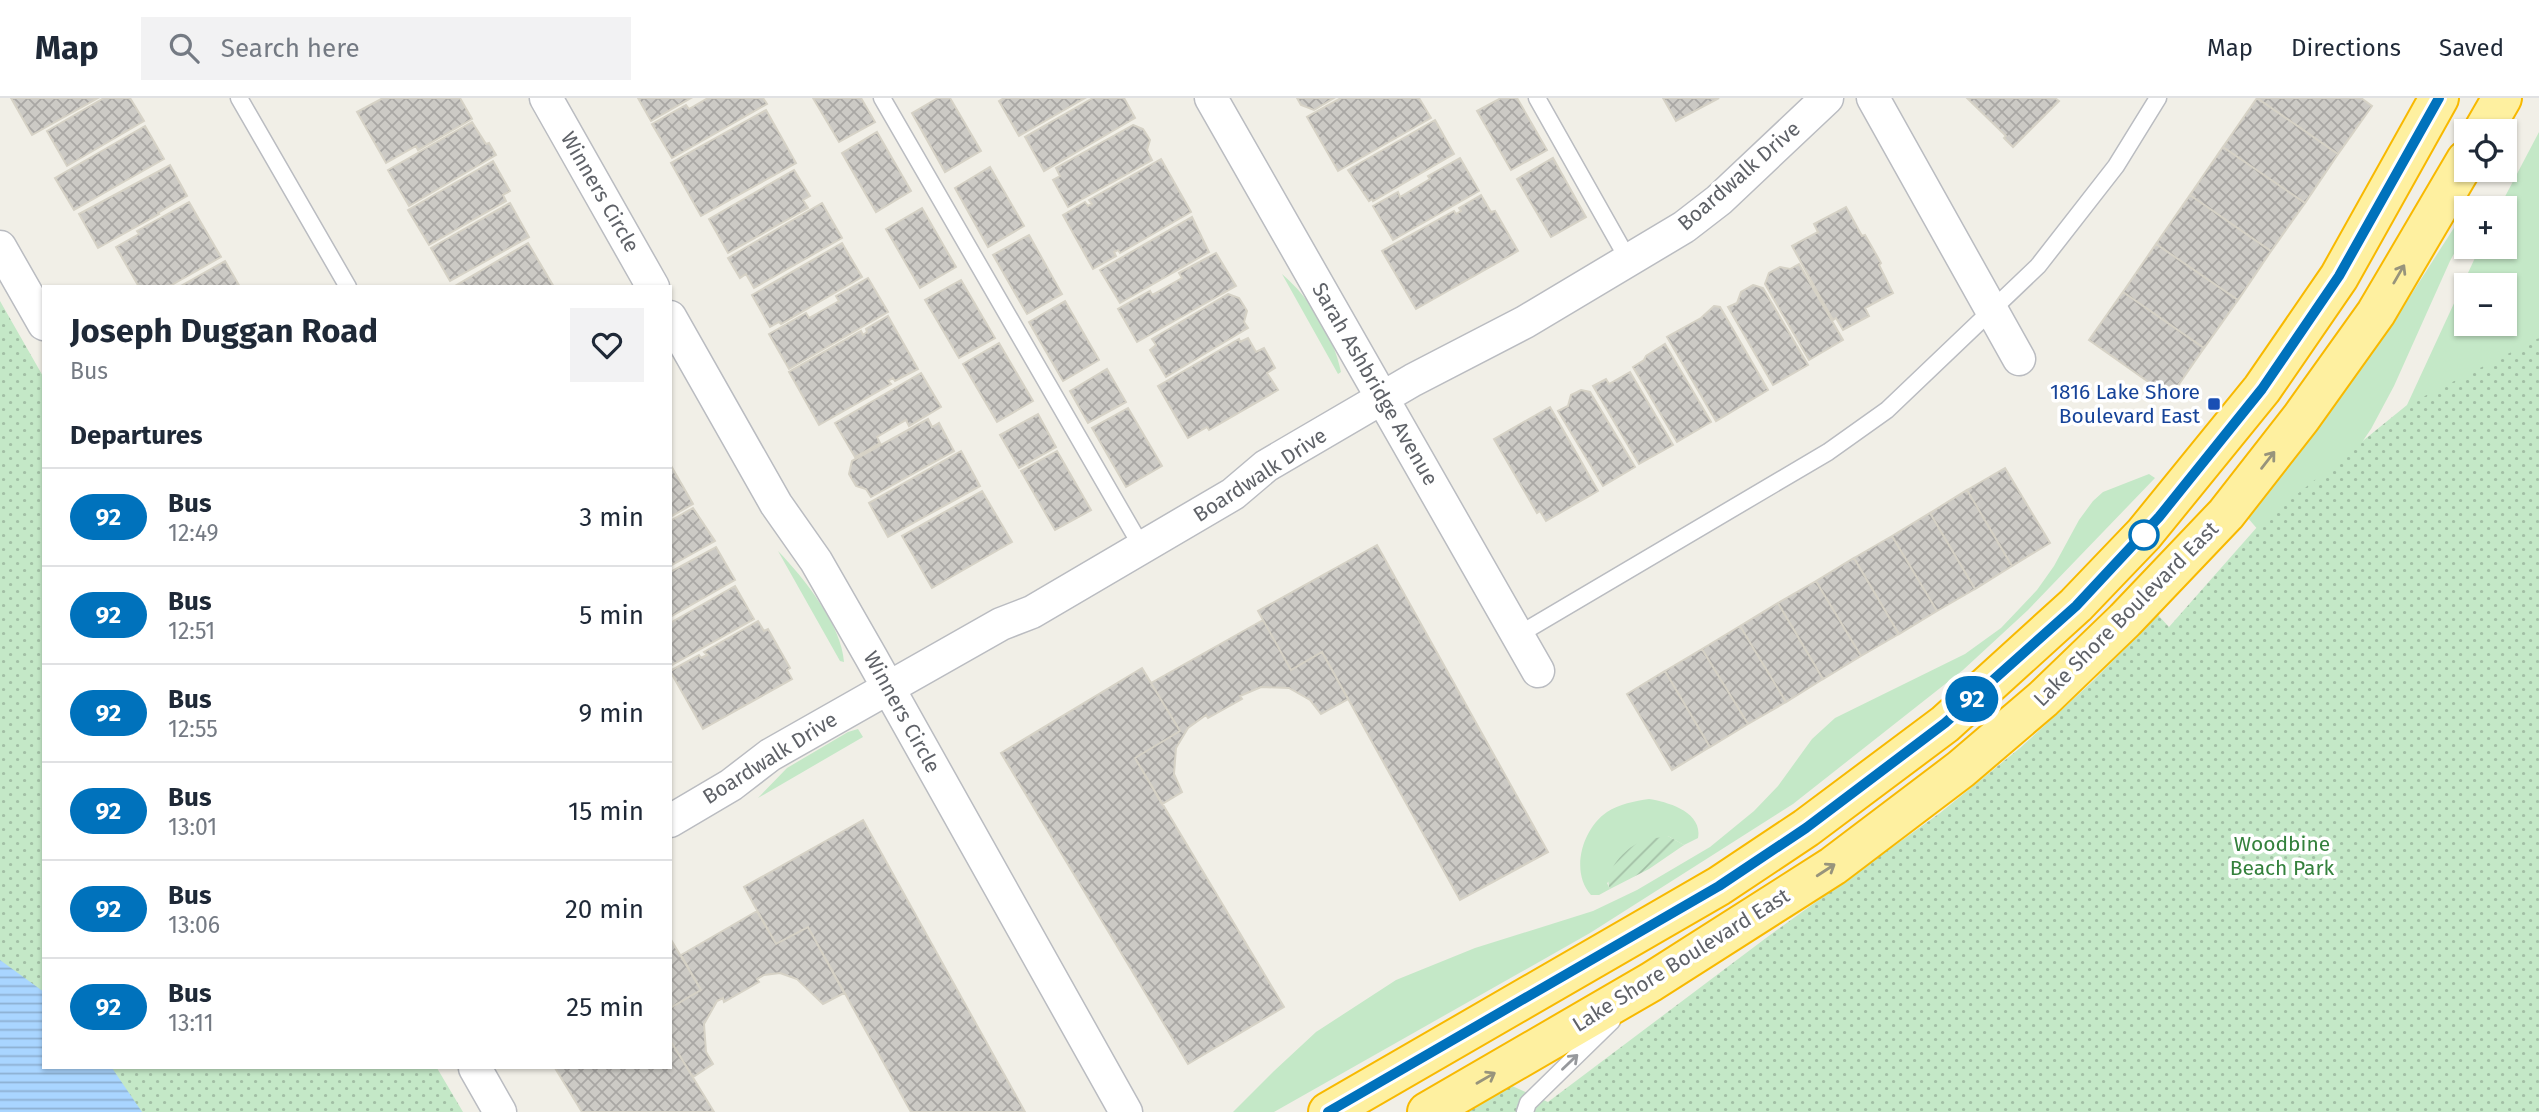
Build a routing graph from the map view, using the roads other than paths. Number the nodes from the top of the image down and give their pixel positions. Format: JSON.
{"nodes":[{"id":1,"x":239,"y":98,"type":"edge"},
{"id":2,"x":546,"y":98,"type":"edge"},
{"id":3,"x":882,"y":98,"type":"edge"},
{"id":4,"x":1211,"y":98,"type":"edge"},
{"id":5,"x":1537,"y":98,"type":"edge"},
{"id":6,"x":1827,"y":98,"type":"edge"},
{"id":7,"x":1873,"y":98,"type":"edge"},
{"id":8,"x":2158,"y":98,"type":"edge"},
{"id":9,"x":2439,"y":98,"type":"edge"},
{"id":10,"x":2502,"y":98,"type":"edge"},
{"id":11,"x":2490,"y":119,"type":"edge"},
{"id":12,"x":2454,"y":180,"type":"edge"},
{"id":13,"x":0,"y":247,"type":"edge"},
{"id":14,"x":1629,"y":261,"type":"junction"},
{"id":15,"x":347,"y":285,"type":"edge"},
{"id":16,"x":652,"y":285,"type":"edge"},
{"id":17,"x":1992,"y":312,"type":"junction"},
{"id":18,"x":42,"y":320,"type":"edge"},
{"id":19,"x":672,"y":321,"type":"edge"},
{"id":20,"x":2018,"y":359,"type":"dead end"},
{"id":21,"x":1383,"y":398,"type":"junction"},
{"id":22,"x":1143,"y":549,"type":"junction"},
{"id":23,"x":1518,"y":635,"type":"junction"},
{"id":24,"x":1538,"y":671,"type":"dead end"},
{"id":25,"x":887,"y":687,"type":"junction"},
{"id":26,"x":672,"y":820,"type":"edge"},
{"id":27,"x":1651,"y":982,"type":"junction"},
{"id":28,"x":476,"y":1069,"type":"edge"},
{"id":29,"x":500,"y":1112,"type":"edge"},
{"id":30,"x":1126,"y":1112,"type":"edge"},
{"id":31,"x":1328,"y":1112,"type":"edge"},
{"id":32,"x":1427,"y":1112,"type":"edge"},
{"id":33,"x":1525,"y":1112,"type":"edge"}],
"edges":[{"from":1,"to":15,"type":"lane"},
{"from":2,"to":16,"type":"street","name":"Winners Circle"},
{"from":3,"to":22,"type":"lane"},
{"from":4,"to":21,"type":"street","name":"Sarah Ashbridge Avenue"},
{"from":5,"to":14,"type":"lane"},
{"from":6,"to":14,"type":"street","name":"Boardwalk Drive"},
{"from":7,"to":17,"type":"street"},
{"from":8,"to":17,"type":"lane"},
{"from":9,"to":31,"type":"highway","name":"Lake Shore Boulevard East"},
{"from":10,"to":11,"type":"highway"},
{"from":27,"to":12,"type":"highway","name":"Lake Shore Boulevard East","one_way":true},
{"from":13,"to":18,"type":"street"},
{"from":14,"to":21,"type":"street","name":"Boardwalk Drive"},
{"from":17,"to":20,"type":"street"},
{"from":17,"to":23,"type":"lane"},
{"from":19,"to":25,"type":"street","name":"Winners Circle"},
{"from":21,"to":22,"type":"street","name":"Boardwalk Drive"},
{"from":21,"to":23,"type":"street","name":"Sarah Ashbridge Avenue"},
{"from":22,"to":25,"type":"street","name":"Boardwalk Drive"},
{"from":23,"to":24,"type":"street","name":"Sarah Ashbridge Avenue"},
{"from":25,"to":26,"type":"street","name":"Boardwalk Drive"},
{"from":25,"to":30,"type":"street","name":"Winners Circle"},
{"from":32,"to":27,"type":"highway","name":"Lake Shore Boulevard East","one_way":true},
{"from":33,"to":27,"type":"lane","one_way":true},
{"from":28,"to":29,"type":"street"}]}
